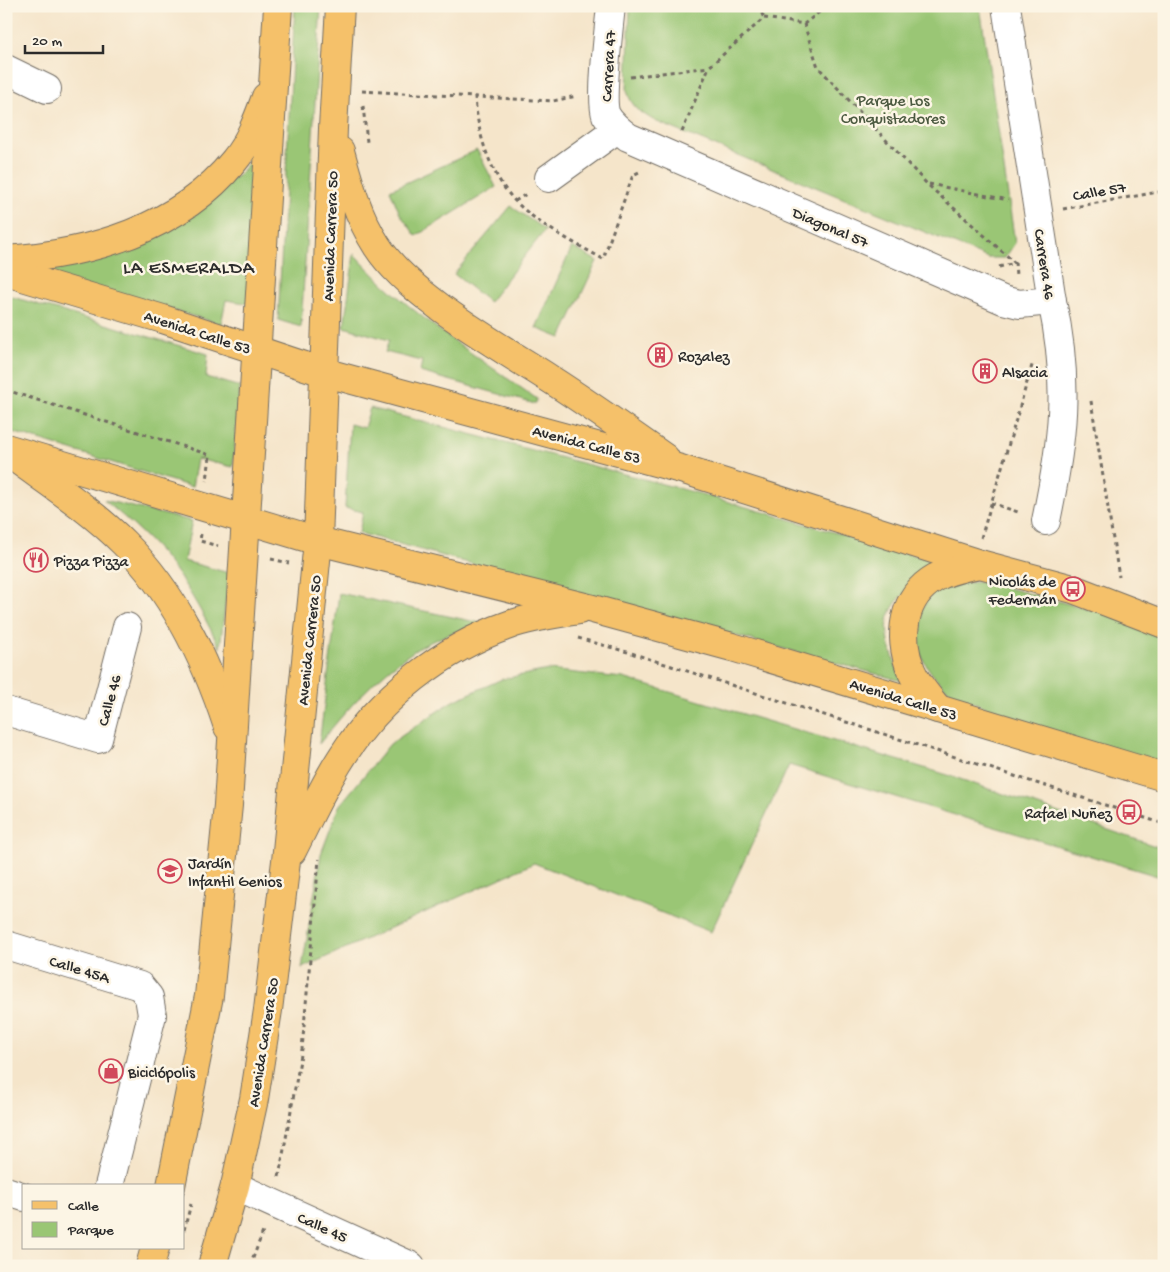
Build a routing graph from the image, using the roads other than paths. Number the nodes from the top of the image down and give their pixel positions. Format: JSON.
{"nodes":[{"id":1,"x":278,"y":6,"type":"edge"},
{"id":2,"x":340,"y":6,"type":"edge"},
{"id":3,"x":611,"y":6,"type":"edge"},
{"id":4,"x":1006,"y":6,"type":"edge"},
{"id":5,"x":6,"y":69,"type":"edge"},
{"id":6,"x":274,"y":77,"type":"junction"},
{"id":7,"x":47,"y":89,"type":"dead end"},
{"id":8,"x":333,"y":128,"type":"junction"},
{"id":9,"x":617,"y":128,"type":"junction"},
{"id":10,"x":549,"y":178,"type":"dead end"},
{"id":11,"x":6,"y":260,"type":"edge"},
{"id":12,"x":6,"y":272,"type":"edge"},
{"id":13,"x":1052,"y":301,"type":"junction"},
{"id":14,"x":257,"y":350,"type":"junction"},
{"id":15,"x":324,"y":372,"type":"junction"},
{"id":16,"x":6,"y":449,"type":"edge"},
{"id":17,"x":681,"y":469,"type":"junction"},
{"id":18,"x":247,"y":520,"type":"junction"},
{"id":19,"x":1046,"y":521,"type":"dead end"},
{"id":20,"x":318,"y":541,"type":"junction"},
{"id":21,"x":981,"y":551,"type":"junction"},
{"id":22,"x":589,"y":608,"type":"junction"},
{"id":23,"x":1164,"y":624,"type":"edge"},
{"id":24,"x":128,"y":627,"type":"dead end"},
{"id":25,"x":938,"y":708,"type":"junction"},
{"id":26,"x":6,"y":711,"type":"edge"},
{"id":27,"x":232,"y":739,"type":"junction"},
{"id":28,"x":1164,"y":777,"type":"edge"},
{"id":29,"x":286,"y":861,"type":"junction"},
{"id":30,"x":6,"y":945,"type":"edge"},
{"id":31,"x":110,"y":1184,"type":"edge"},
{"id":32,"x":171,"y":1184,"type":"edge"},
{"id":33,"x":235,"y":1186,"type":"junction"},
{"id":34,"x":6,"y":1191,"type":"edge"},
{"id":35,"x":22,"y":1195,"type":"edge"},
{"id":36,"x":154,"y":1250,"type":"edge"},
{"id":37,"x":150,"y":1266,"type":"edge"},
{"id":38,"x":212,"y":1266,"type":"edge"},
{"id":39,"x":411,"y":1266,"type":"edge"}],
"edges":[{"from":1,"to":6,"type":"main road"},
{"from":2,"to":8,"type":"main road","name":"Avenida Carrera 50"},
{"from":3,"to":9,"type":"street","name":"Carrera 47"},
{"from":4,"to":13,"type":"street","name":"Carrera 46"},
{"from":5,"to":7,"type":"street"},
{"from":6,"to":11,"type":"main road"},
{"from":6,"to":14,"type":"main road"},
{"from":8,"to":15,"type":"main road","name":"Avenida Carrera 50"},
{"from":8,"to":17,"type":"main road"},
{"from":9,"to":10,"type":"street"},
{"from":9,"to":13,"type":"street","name":"Diagonal 57"},
{"from":12,"to":14,"type":"main road","name":"Avenida Calle 53"},
{"from":13,"to":19,"type":"street","name":"Carrera 46"},
{"from":14,"to":15,"type":"main road","name":"Avenida Calle 53"},
{"from":14,"to":18,"type":"main road"},
{"from":15,"to":17,"type":"main road","name":"Avenida Calle 53"},
{"from":15,"to":20,"type":"main road","name":"Avenida Carrera 50"},
{"from":16,"to":18,"type":"main road","name":"Avenida Calle 53"},
{"from":16,"to":27,"type":"main road"},
{"from":17,"to":21,"type":"main road","name":"Avenida Calle 53"},
{"from":18,"to":20,"type":"main road","name":"Avenida Calle 53"},
{"from":18,"to":27,"type":"main road"},
{"from":20,"to":22,"type":"main road","name":"Avenida Calle 53"},
{"from":20,"to":29,"type":"main road","name":"Avenida Carrera 50"},
{"from":21,"to":23,"type":"main road","name":"Avenida Calle 53"},
{"from":21,"to":25,"type":"main road"},
{"from":22,"to":25,"type":"main road","name":"Avenida Calle 53"},
{"from":22,"to":29,"type":"main road"},
{"from":24,"to":26,"type":"street","name":"Calle 46"},
{"from":25,"to":28,"type":"main road","name":"Avenida Calle 53"},
{"from":27,"to":32,"type":"main road"},
{"from":29,"to":33,"type":"main road","name":"Avenida Carrera 50"},
{"from":30,"to":31,"type":"street","name":"Calle 45A"},
{"from":33,"to":38,"type":"main road","name":"Avenida Carrera 50"},
{"from":33,"to":39,"type":"street","name":"Calle 45"},
{"from":34,"to":35,"type":"street"},
{"from":36,"to":37,"type":"main road"}]}
